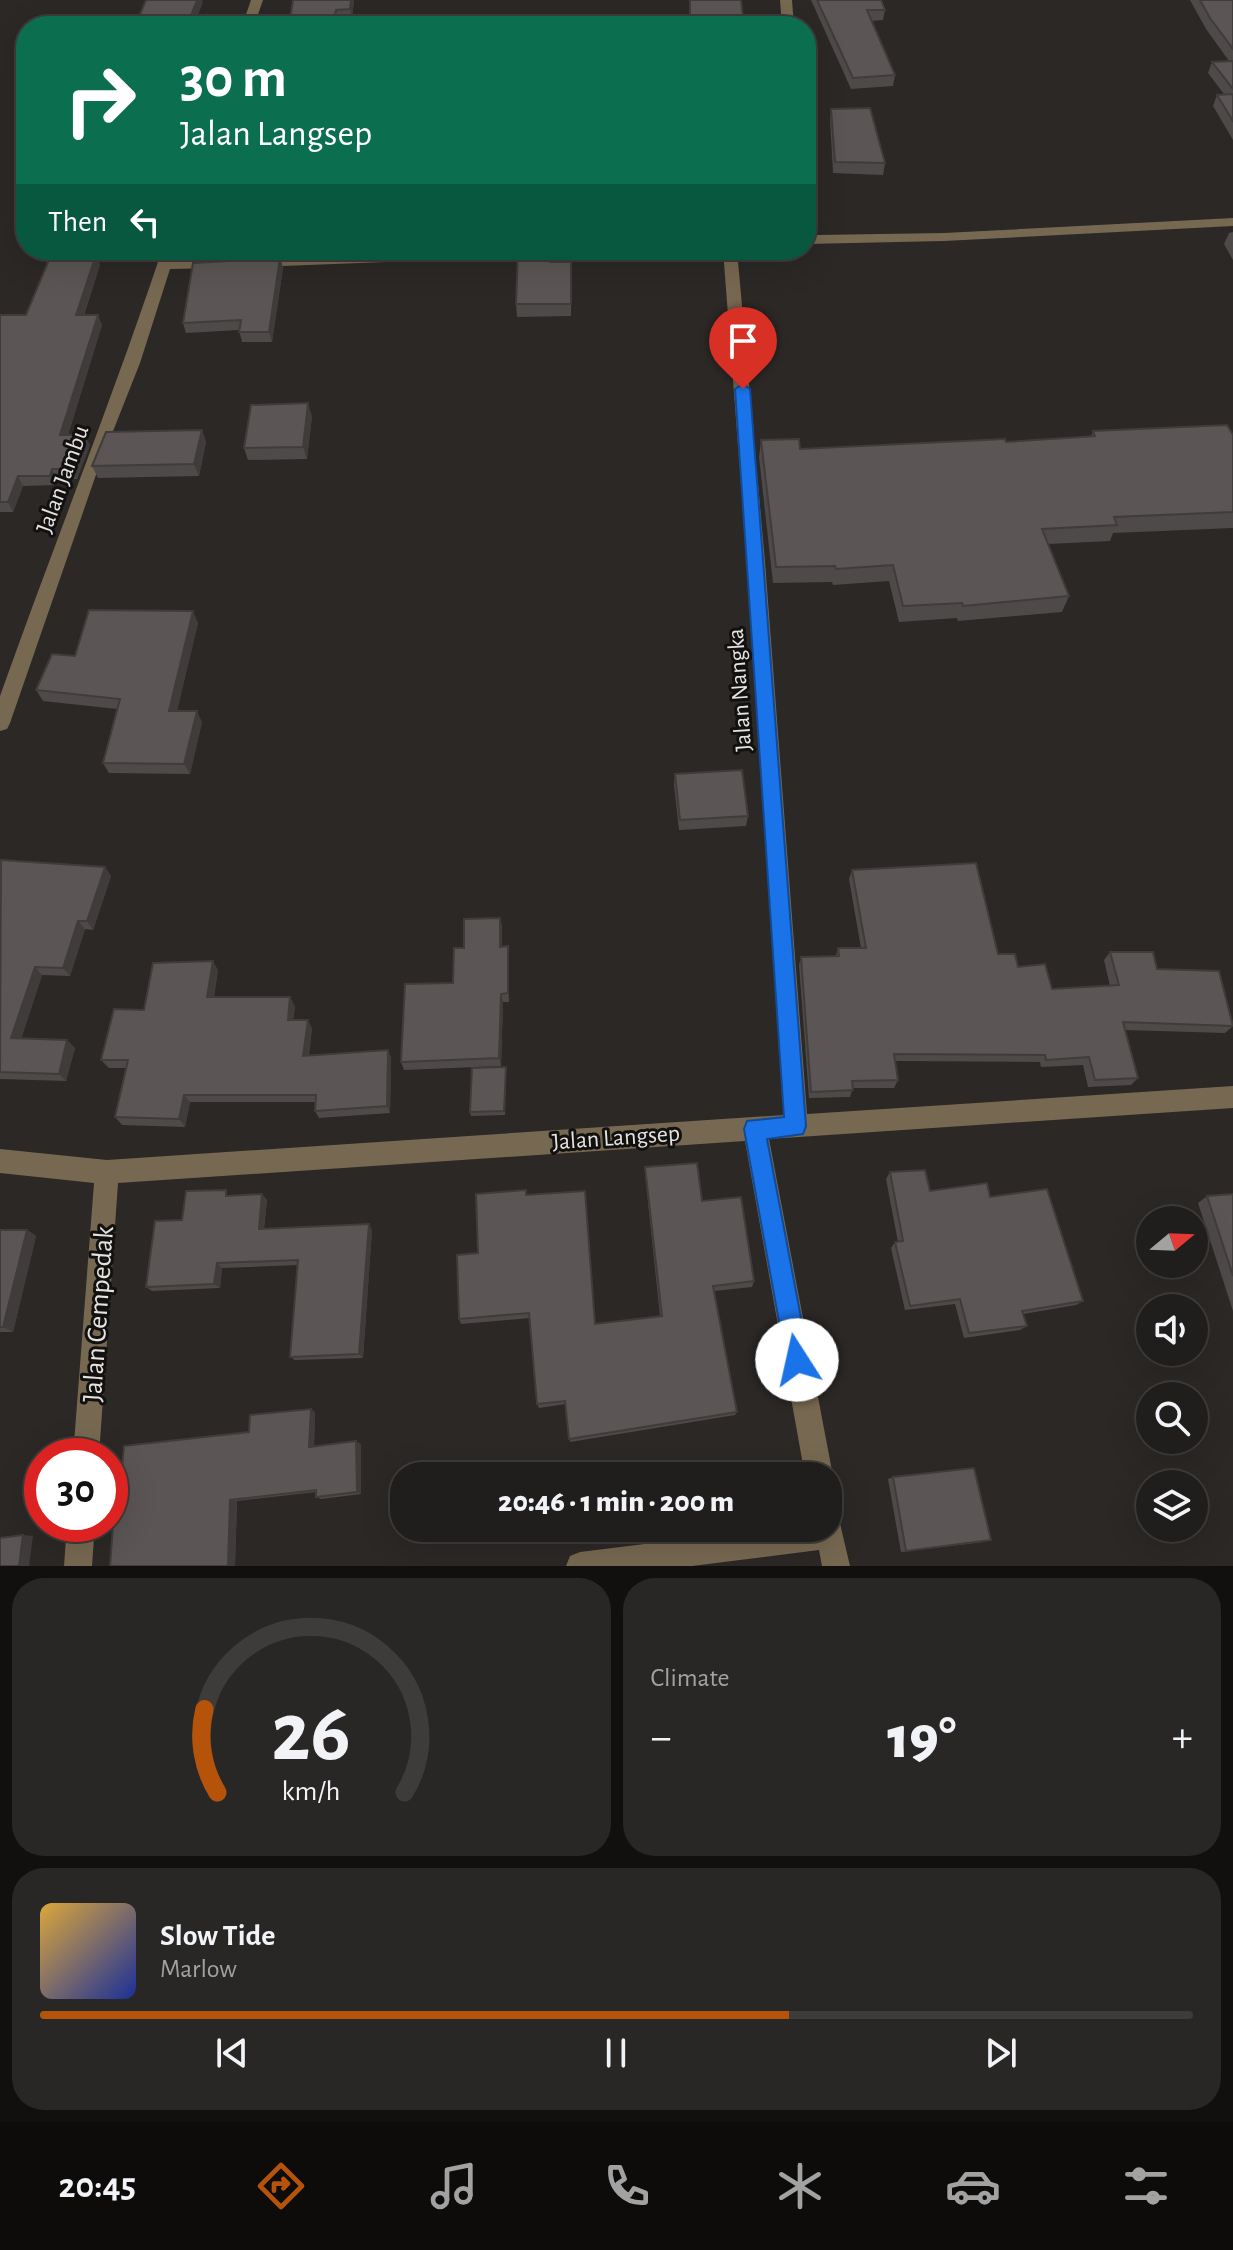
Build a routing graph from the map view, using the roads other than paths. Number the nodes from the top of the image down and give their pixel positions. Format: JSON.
{"nodes":[{"id":1,"x":1233,"y":222,"type":"edge"},
{"id":2,"x":816,"y":240,"type":"edge"},
{"id":3,"x":165,"y":260,"type":"edge"},
{"id":4,"x":731,"y":260,"type":"edge"},
{"id":5,"x":0,"y":723,"type":"edge"},
{"id":6,"x":1233,"y":1097,"type":"edge"},
{"id":7,"x":796,"y":1126,"type":"junction"},
{"id":8,"x":755,"y":1129,"type":"junction"},
{"id":9,"x":0,"y":1161,"type":"edge"},
{"id":10,"x":107,"y":1172,"type":"junction"},
{"id":11,"x":87,"y":1438,"type":"edge"},
{"id":12,"x":816,"y":1462,"type":"edge"},
{"id":13,"x":80,"y":1542,"type":"edge"},
{"id":14,"x":746,"y":1542,"type":"edge"},
{"id":15,"x":831,"y":1542,"type":"edge"},
{"id":16,"x":78,"y":1566,"type":"edge"},
{"id":17,"x":580,"y":1566,"type":"edge"},
{"id":18,"x":836,"y":1566,"type":"edge"}],
"edges":[{"from":1,"to":2,"type":"street"},
{"from":3,"to":5,"type":"street","name":"Jalan Jambu"},
{"from":4,"to":7,"type":"street","name":"Jalan Nangka"},
{"from":6,"to":7,"type":"street","name":"Jalan Langsep"},
{"from":7,"to":8,"type":"street","name":"Jalan Langsep"},
{"from":8,"to":10,"type":"street","name":"Jalan Langsep"},
{"from":8,"to":12,"type":"street"},
{"from":9,"to":10,"type":"street","name":"Jalan Langsep"},
{"from":10,"to":11,"type":"street","name":"Jalan Cempedak"},
{"from":13,"to":16,"type":"street"},
{"from":14,"to":17,"type":"street"},
{"from":15,"to":18,"type":"street"}]}
